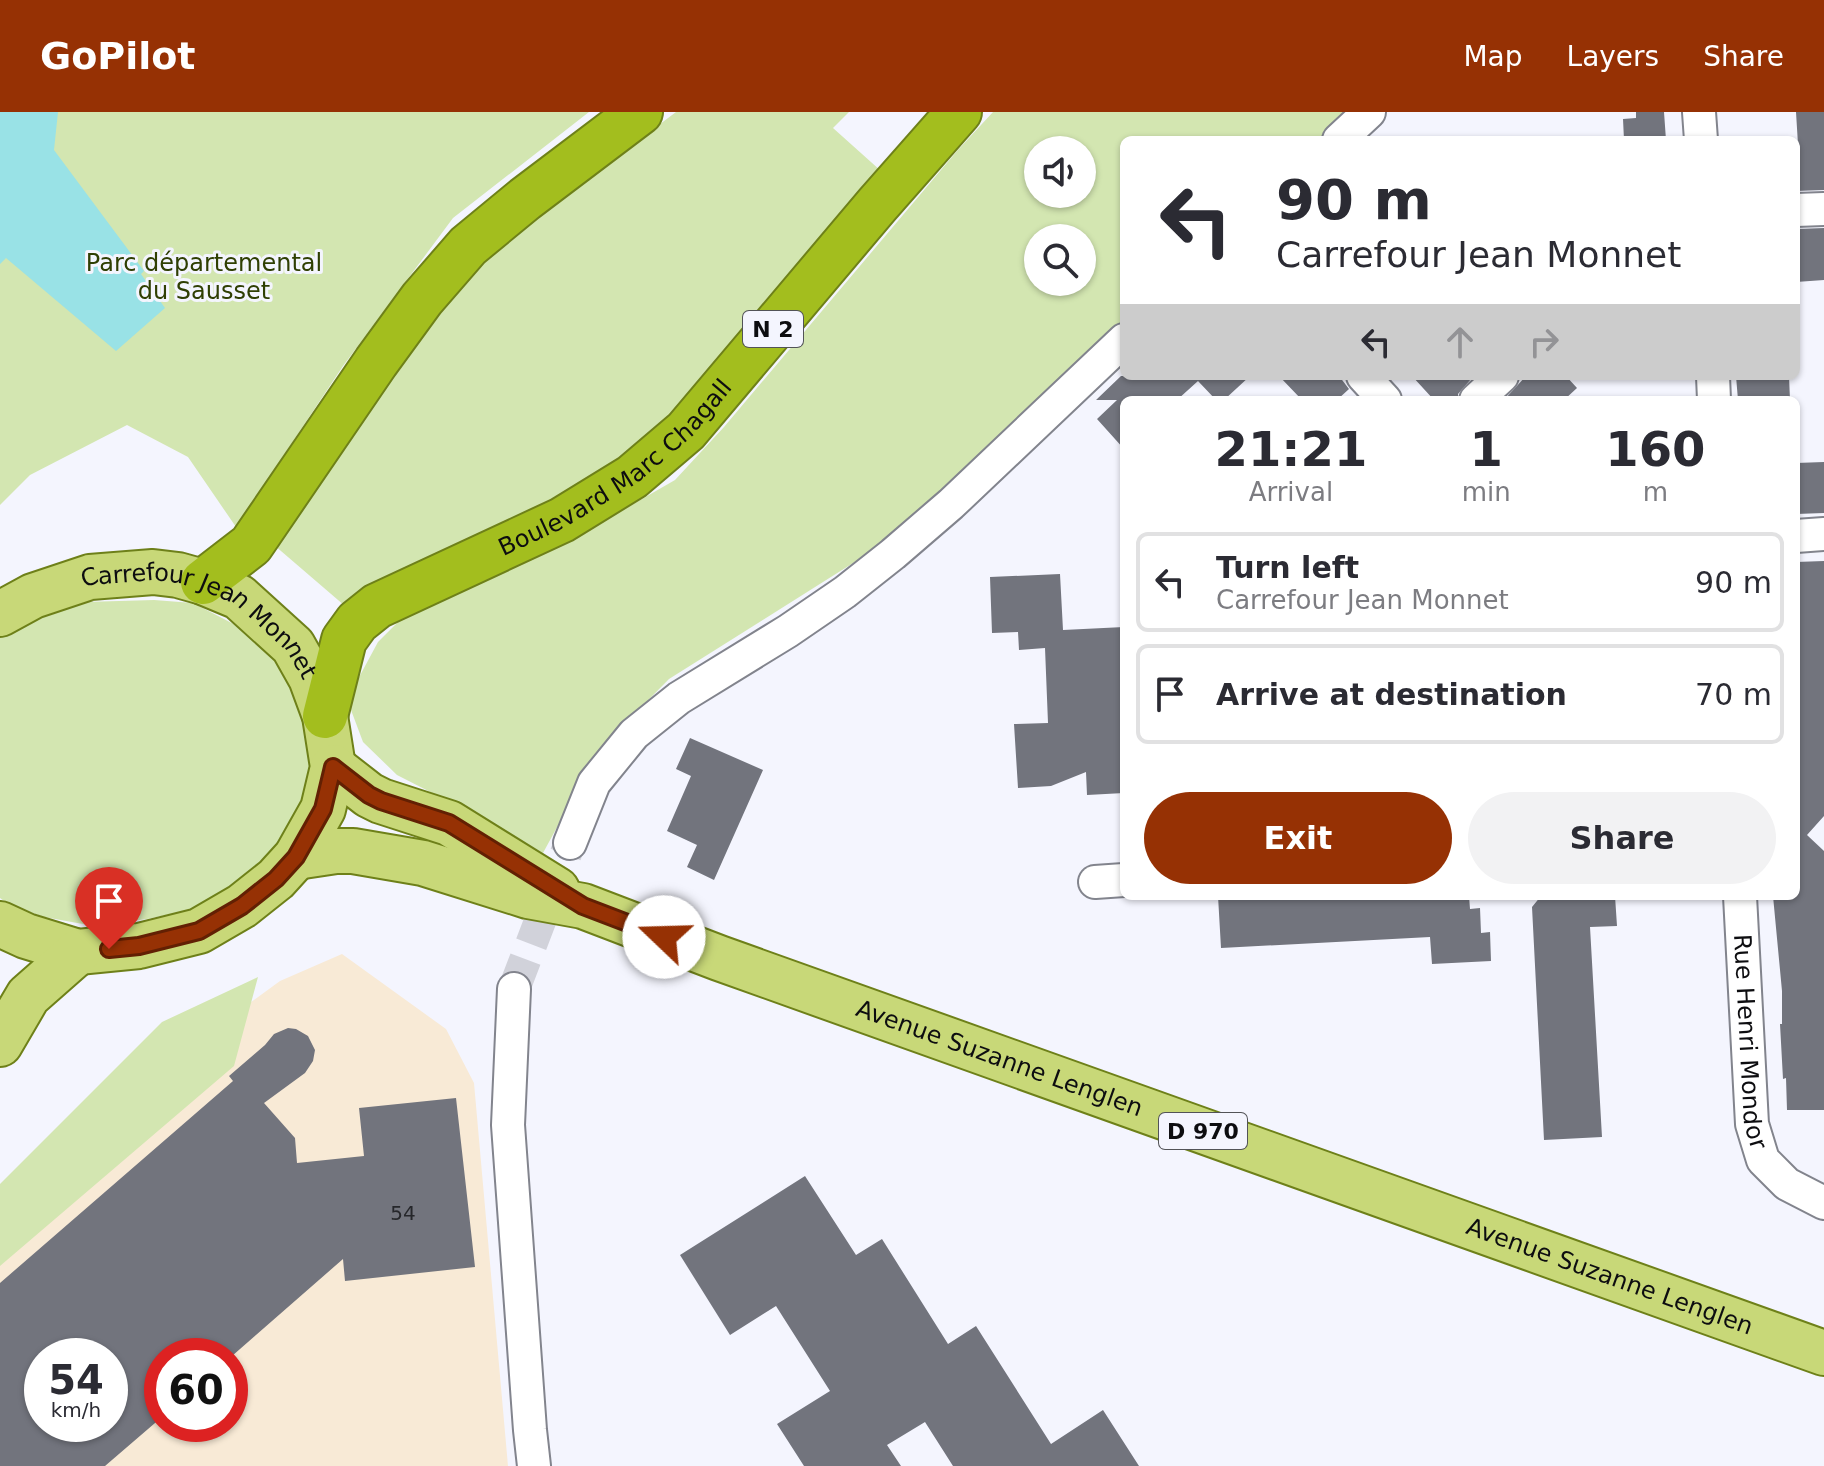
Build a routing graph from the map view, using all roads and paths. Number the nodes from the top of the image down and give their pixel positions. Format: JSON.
{"nodes":[{"id":1,"x":640,"y":112,"type":"edge"},
{"id":2,"x":959,"y":112,"type":"edge"},
{"id":3,"x":1369,"y":112,"type":"edge"},
{"id":4,"x":1699,"y":112,"type":"edge"},
{"id":5,"x":1343,"y":136,"type":"edge"},
{"id":6,"x":1701,"y":136,"type":"edge"},
{"id":7,"x":1824,"y":209,"type":"edge"},
{"id":8,"x":1800,"y":210,"type":"edge"},
{"id":9,"x":1120,"y":344,"type":"edge"},
{"id":10,"x":1367,"y":380,"type":"edge"},
{"id":11,"x":1498,"y":380,"type":"edge"},
{"id":12,"x":1381,"y":396,"type":"edge"},
{"id":13,"x":1480,"y":396,"type":"edge"},
{"id":14,"x":1824,"y":534,"type":"edge"},
{"id":15,"x":1800,"y":536,"type":"edge"},
{"id":16,"x":203,"y":582,"type":"junction"},
{"id":17,"x":0,"y":614,"type":"edge"},
{"id":18,"x":325,"y":716,"type":"junction"},
{"id":19,"x":333,"y":767,"type":"junction"},
{"id":20,"x":570,"y":843,"type":"tunnel mouth"},
{"id":21,"x":296,"y":857,"type":"junction"},
{"id":22,"x":1740,"y":900,"type":"edge"},
{"id":23,"x":583,"y":906,"type":"junction"},
{"id":24,"x":0,"y":924,"type":"edge"},
{"id":25,"x":78,"y":952,"type":"junction"},
{"id":26,"x":514,"y":989,"type":"tunnel mouth"},
{"id":27,"x":0,"y":1044,"type":"edge"},
{"id":28,"x":1824,"y":1203,"type":"edge"},
{"id":29,"x":1824,"y":1353,"type":"edge"},
{"id":30,"x":534,"y":1466,"type":"edge"}],
"edges":[{"from":1,"to":16,"type":"highway"},
{"from":2,"to":18,"type":"highway","name":"Boulevard Marc Chagall","number":"N 2"},
{"from":3,"to":5,"type":"street"},
{"from":4,"to":6,"type":"street"},
{"from":7,"to":8,"type":"street"},
{"from":9,"to":20,"type":"street"},
{"from":10,"to":12,"type":"street"},
{"from":11,"to":13,"type":"street"},
{"from":14,"to":15,"type":"street"},
{"from":16,"to":17,"type":"main road","name":"Carrefour Jean Monnet"},
{"from":16,"to":18,"type":"main road","name":"Carrefour Jean Monnet"},
{"from":18,"to":19,"type":"main road","name":"Carrefour Jean Monnet"},
{"from":19,"to":21,"type":"main road","name":"Carrefour Jean Monnet"},
{"from":19,"to":23,"type":"main road","name":"Avenue Suzanne Lenglen","number":"D 970"},
{"from":21,"to":23,"type":"main road","name":"Avenue Suzanne Lenglen","number":"D 970"},
{"from":21,"to":25,"type":"main road","name":"Carrefour Jean Monnet"},
{"from":22,"to":28,"type":"street","name":"Rue Henri Mondor"},
{"from":23,"to":29,"type":"main road","name":"Avenue Suzanne Lenglen","number":"D 970"},
{"from":24,"to":25,"type":"main road","name":"Carrefour Jean Monnet"},
{"from":25,"to":27,"type":"main road"},
{"from":26,"to":30,"type":"street"}]}
